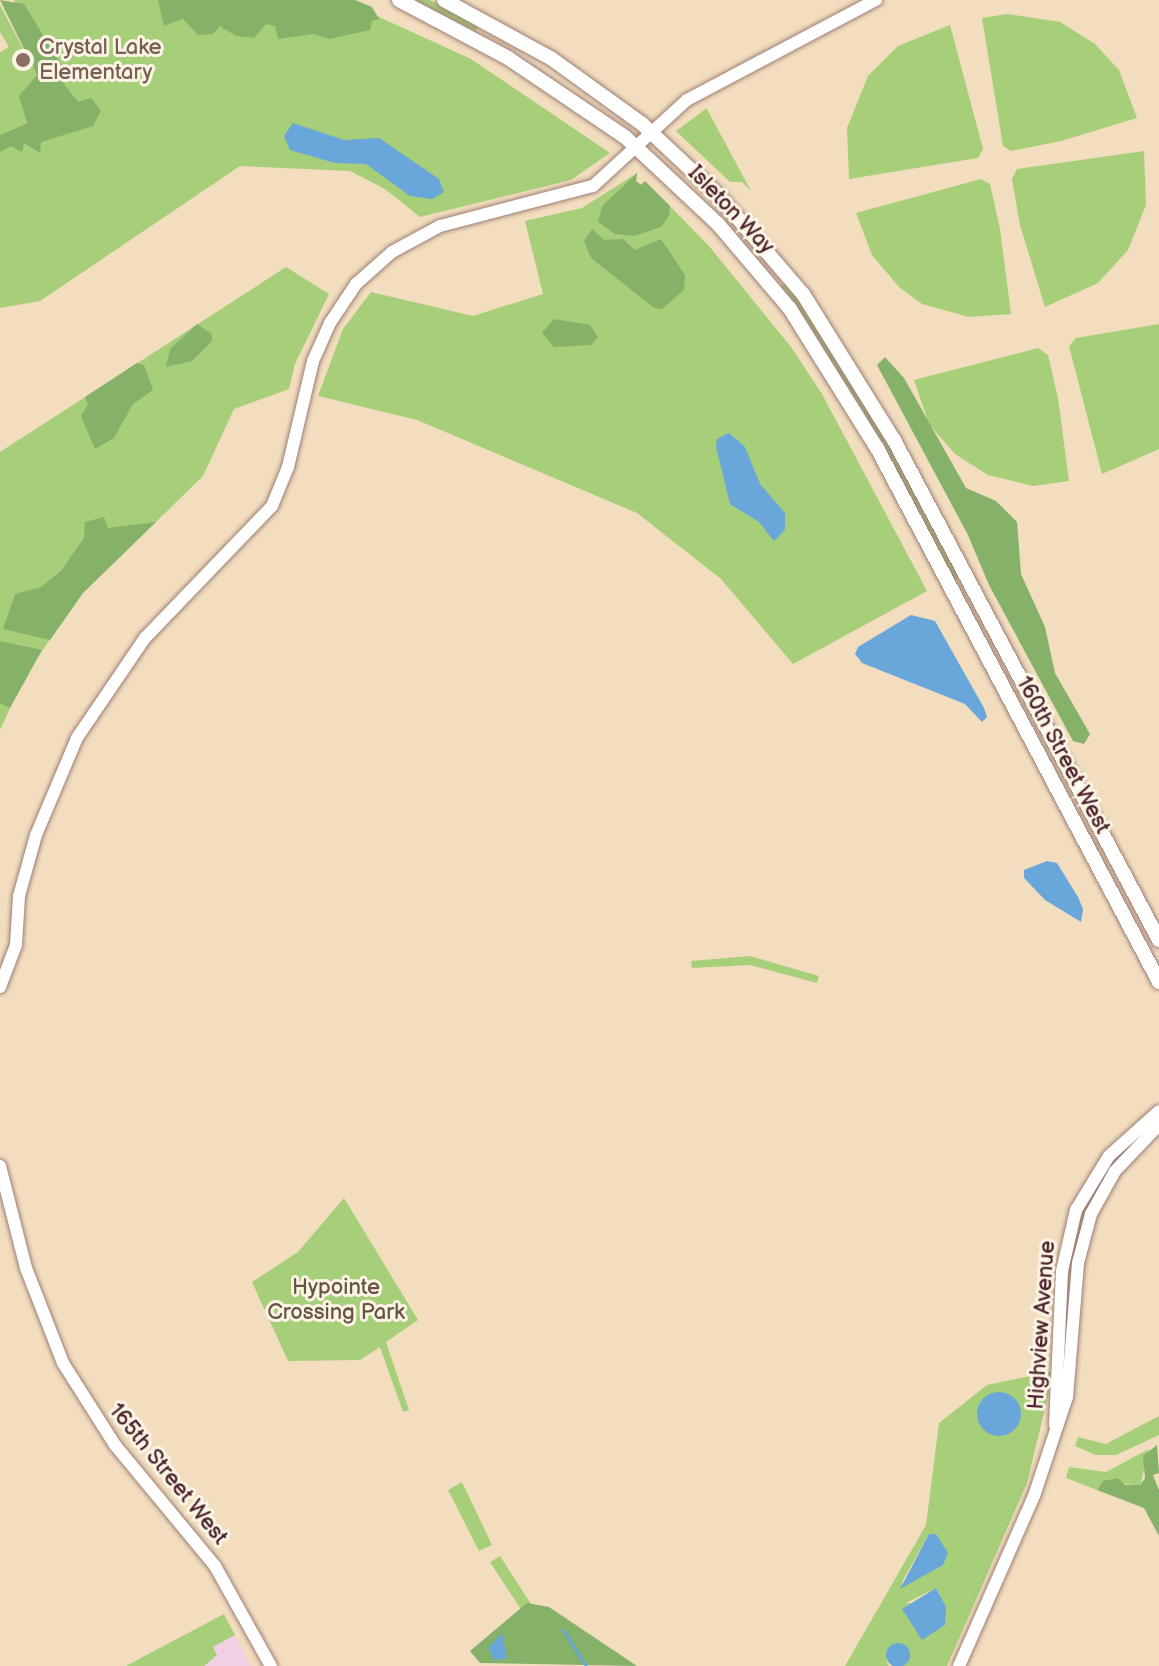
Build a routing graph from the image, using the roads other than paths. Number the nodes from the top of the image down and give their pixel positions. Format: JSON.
{"nodes":[{"id":1,"x":399,"y":0,"type":"edge"},
{"id":2,"x":444,"y":0,"type":"edge"},
{"id":3,"x":876,"y":0,"type":"edge"},
{"id":4,"x":646,"y":140,"type":"junction"},
{"id":5,"x":947,"y":542,"type":"joint"},
{"id":6,"x":930,"y":549,"type":"joint"},
{"id":7,"x":1159,"y":940,"type":"edge"},
{"id":8,"x":1159,"y":982,"type":"edge"},
{"id":9,"x":0,"y":987,"type":"edge"},
{"id":10,"x":1159,"y":1111,"type":"edge"},
{"id":11,"x":1159,"y":1125,"type":"edge"},
{"id":12,"x":0,"y":1166,"type":"edge"},
{"id":13,"x":1055,"y":1432,"type":"junction"},
{"id":14,"x":271,"y":1666,"type":"edge"},
{"id":15,"x":959,"y":1666,"type":"edge"}],
"edges":[{"from":1,"to":4,"type":"main road","name":"Isleton Way"},
{"from":2,"to":4,"type":"main road","name":"Isleton Way"},
{"from":3,"to":4,"type":"street"},
{"from":4,"to":5,"type":"main road","name":"Isleton Way"},
{"from":4,"to":6,"type":"main road","name":"Isleton Way"},
{"from":4,"to":9,"type":"street"},
{"from":5,"to":7,"type":"main road","name":"160th Street West"},
{"from":6,"to":8,"type":"main road","name":"160th Street West"},
{"from":10,"to":13,"type":"street","name":"Highview Avenue"},
{"from":11,"to":13,"type":"street","name":"Highview Avenue"},
{"from":12,"to":14,"type":"street","name":"165th Street West"},
{"from":13,"to":15,"type":"street","name":"Highview Avenue"}]}
